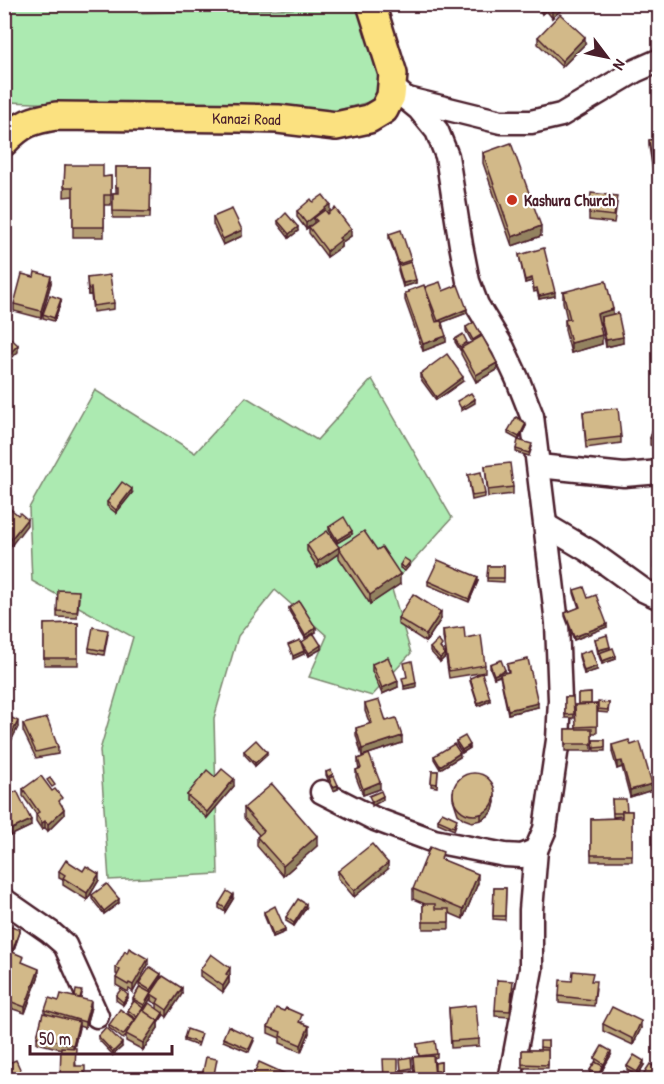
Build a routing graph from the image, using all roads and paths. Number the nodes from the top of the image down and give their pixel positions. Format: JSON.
{"nodes":[{"id":1,"x":371,"y":4,"type":"edge"},
{"id":2,"x":660,"y":60,"type":"edge"},
{"id":3,"x":399,"y":93,"type":"junction"},
{"id":4,"x":4,"y":142,"type":"edge"},
{"id":5,"x":539,"y":466,"type":"junction"},
{"id":6,"x":660,"y":472,"type":"edge"},
{"id":7,"x":547,"y":526,"type":"junction"},
{"id":8,"x":660,"y":598,"type":"edge"},
{"id":9,"x":322,"y":792,"type":"dead end"},
{"id":10,"x":536,"y":850,"type":"junction"},
{"id":11,"x":4,"y":900,"type":"edge"},
{"id":12,"x":98,"y":1016,"type":"dead end"},
{"id":13,"x":508,"y":1080,"type":"edge"}],
"edges":[{"from":1,"to":3,"type":"main road"},
{"from":2,"to":3,"type":"street"},
{"from":3,"to":4,"type":"main road","name":"Kanazi Road"},
{"from":3,"to":5,"type":"street"},
{"from":5,"to":6,"type":"street"},
{"from":5,"to":7,"type":"street"},
{"from":7,"to":8,"type":"street"},
{"from":7,"to":10,"type":"street"},
{"from":9,"to":10,"type":"street"},
{"from":10,"to":13,"type":"street"},
{"from":11,"to":12,"type":"street"}]}
